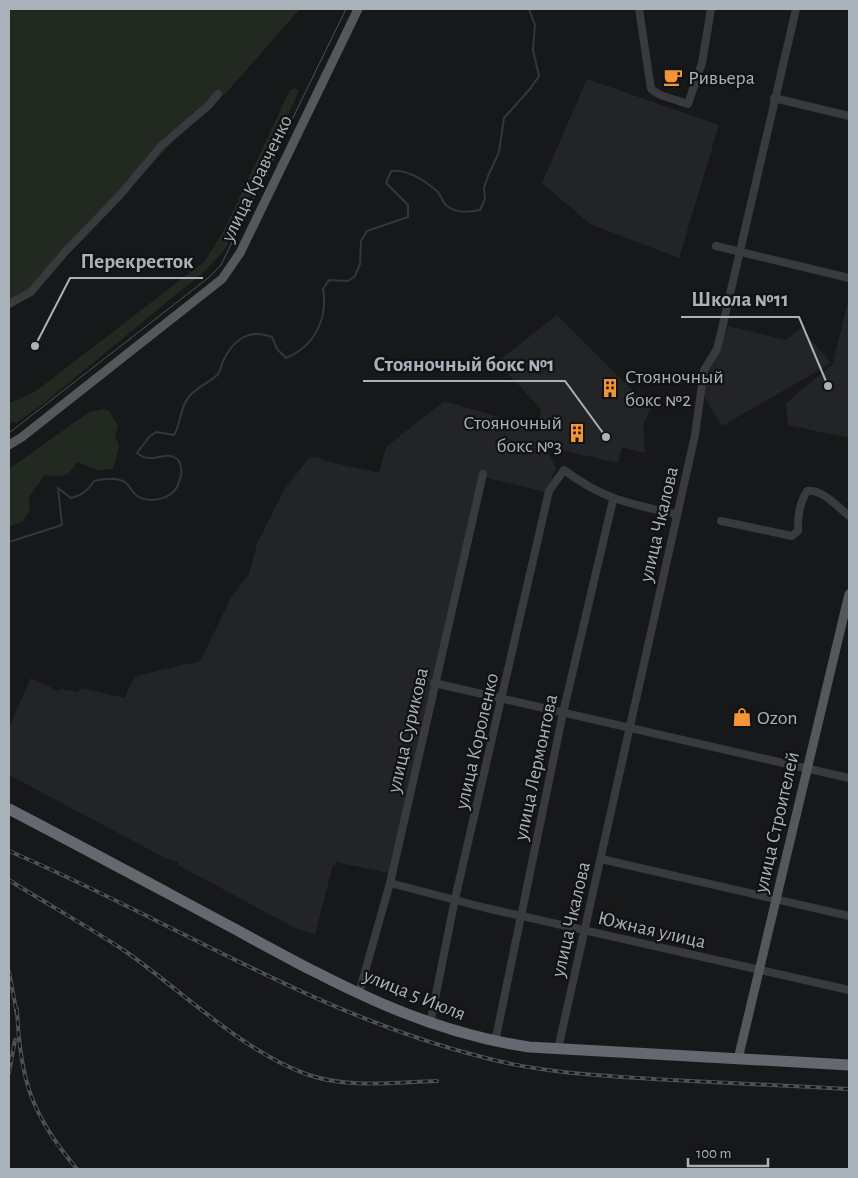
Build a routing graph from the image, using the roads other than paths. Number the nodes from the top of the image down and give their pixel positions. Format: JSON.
{"nodes":[{"id":1,"x":358,"y":9,"type":"edge"},
{"id":2,"x":639,"y":9,"type":"edge"},
{"id":3,"x":711,"y":9,"type":"edge"},
{"id":4,"x":796,"y":9,"type":"edge"},
{"id":5,"x":218,"y":94,"type":"dead end"},
{"id":6,"x":774,"y":98,"type":"junction"},
{"id":7,"x":849,"y":116,"type":"edge"},
{"id":8,"x":716,"y":246,"type":"dead end"},
{"id":9,"x":738,"y":252,"type":"junction"},
{"id":10,"x":849,"y":278,"type":"edge"},
{"id":11,"x":9,"y":304,"type":"edge"},
{"id":12,"x":9,"y":445,"type":"edge"},
{"id":13,"x":483,"y":474,"type":"dead end"},
{"id":14,"x":613,"y":500,"type":"junction"},
{"id":15,"x":676,"y":514,"type":"junction"},
{"id":16,"x":849,"y":516,"type":"edge"},
{"id":17,"x":721,"y":521,"type":"dead end"},
{"id":18,"x":849,"y":594,"type":"edge"},
{"id":19,"x":434,"y":683,"type":"junction"},
{"id":20,"x":503,"y":698,"type":"junction"},
{"id":21,"x":563,"y":713,"type":"junction"},
{"id":22,"x":629,"y":726,"type":"junction"},
{"id":23,"x":806,"y":768,"type":"junction"},
{"id":24,"x":849,"y":778,"type":"edge"},
{"id":25,"x":9,"y":809,"type":"edge"},
{"id":26,"x":601,"y":860,"type":"junction"},
{"id":27,"x":390,"y":883,"type":"junction"},
{"id":28,"x":455,"y":899,"type":"junction"},
{"id":29,"x":775,"y":899,"type":"junction"},
{"id":30,"x":520,"y":914,"type":"junction"},
{"id":31,"x":849,"y":916,"type":"edge"},
{"id":32,"x":584,"y":929,"type":"junction"},
{"id":33,"x":760,"y":971,"type":"junction"},
{"id":34,"x":849,"y":990,"type":"edge"},
{"id":35,"x":359,"y":993,"type":"junction"},
{"id":36,"x":430,"y":1024,"type":"junction"},
{"id":37,"x":495,"y":1042,"type":"junction"},
{"id":38,"x":558,"y":1049,"type":"junction"},
{"id":39,"x":738,"y":1058,"type":"junction"},
{"id":40,"x":849,"y":1065,"type":"edge"}],
"edges":[{"from":1,"to":12,"type":"main road","name":"улица Кравченко"},
{"from":2,"to":3,"type":"street"},
{"from":4,"to":6,"type":"street","name":"улица Чкалова"},
{"from":5,"to":11,"type":"street"},
{"from":6,"to":7,"type":"street"},
{"from":6,"to":9,"type":"street","name":"улица Чкалова"},
{"from":8,"to":9,"type":"street"},
{"from":9,"to":10,"type":"street"},
{"from":9,"to":15,"type":"street","name":"улица Чкалова"},
{"from":13,"to":19,"type":"street","name":"улица Сурикова"},
{"from":14,"to":15,"type":"street"},
{"from":14,"to":20,"type":"street","name":"улица Короленко"},
{"from":14,"to":21,"type":"street","name":"улица Лермонтова"},
{"from":15,"to":22,"type":"street","name":"улица Чкалова"},
{"from":16,"to":17,"type":"street"},
{"from":18,"to":23,"type":"main road","name":"улица Строителей"},
{"from":19,"to":20,"type":"street"},
{"from":19,"to":27,"type":"street","name":"улица Сурикова"},
{"from":20,"to":21,"type":"street"},
{"from":20,"to":28,"type":"street","name":"улица Короленко"},
{"from":21,"to":22,"type":"street"},
{"from":21,"to":30,"type":"street","name":"улица Лермонтова"},
{"from":22,"to":23,"type":"street"},
{"from":22,"to":26,"type":"street","name":"улица Чкалова"},
{"from":23,"to":24,"type":"street"},
{"from":23,"to":29,"type":"main road","name":"улица Строителей"},
{"from":25,"to":35,"type":"highway","name":"улица 5 Июля"},
{"from":26,"to":29,"type":"street"},
{"from":26,"to":32,"type":"street","name":"улица Чкалова"},
{"from":27,"to":28,"type":"street","name":"Южная улица"},
{"from":27,"to":35,"type":"street","name":"улица Сурикова"},
{"from":28,"to":30,"type":"street","name":"Южная улица"},
{"from":28,"to":36,"type":"street","name":"улица Короленко"},
{"from":29,"to":31,"type":"street"},
{"from":29,"to":33,"type":"main road","name":"улица Строителей"},
{"from":30,"to":32,"type":"street","name":"Южная улица"},
{"from":30,"to":37,"type":"street","name":"улица Лермонтова"},
{"from":32,"to":33,"type":"street","name":"Южная улица"},
{"from":32,"to":38,"type":"street","name":"улица Чкалова"},
{"from":33,"to":34,"type":"street","name":"Южная улица"},
{"from":33,"to":39,"type":"main road","name":"улица Строителей"},
{"from":35,"to":36,"type":"highway","name":"улица 5 Июля"},
{"from":36,"to":37,"type":"highway","name":"улица 5 Июля"},
{"from":37,"to":38,"type":"highway","name":"улица 5 Июля"},
{"from":38,"to":39,"type":"highway","name":"улица 5 Июля"},
{"from":39,"to":40,"type":"highway","name":"улица 5 Июля"}]}
